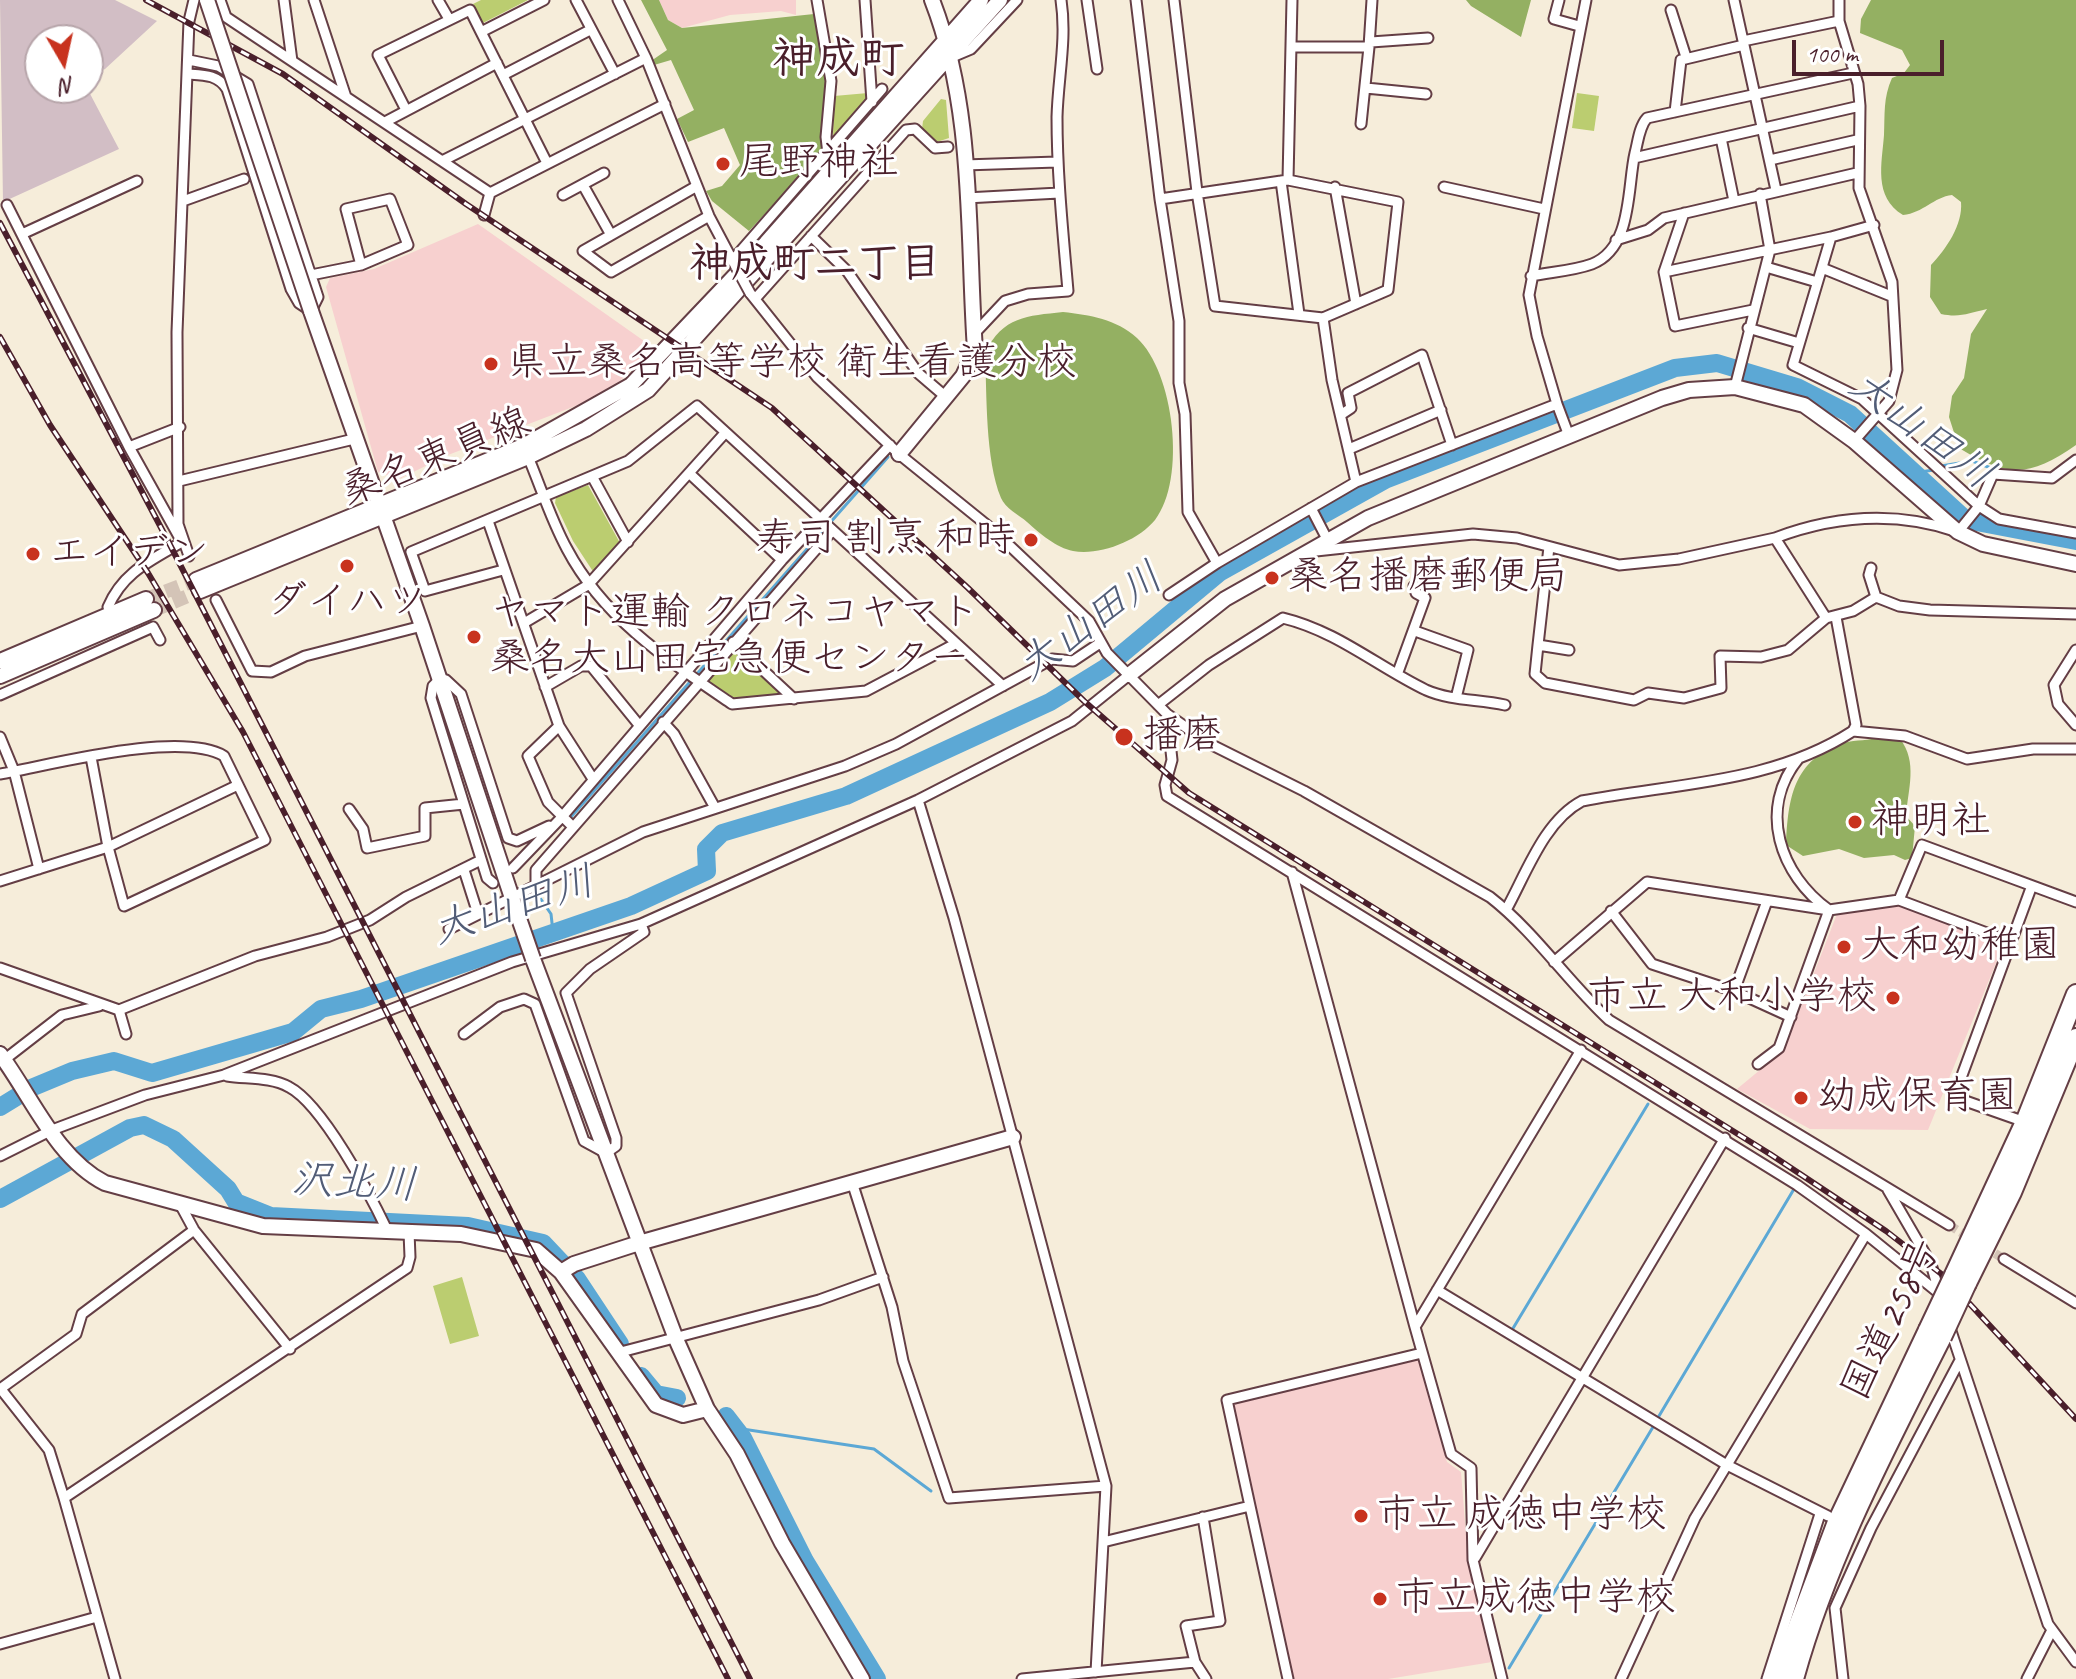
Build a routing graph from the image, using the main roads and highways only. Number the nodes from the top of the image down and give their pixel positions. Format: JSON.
{"nodes":[{"id":1,"x":2076,"y":994,"type":"edge"},
{"id":2,"x":2076,"y":1038,"type":"edge"},
{"id":3,"x":1961,"y":1279,"type":"junction"},
{"id":4,"x":1935,"y":1333,"type":"junction"},
{"id":5,"x":1778,"y":1679,"type":"edge"},
{"id":6,"x":1794,"y":1679,"type":"edge"}],
"edges":[{"from":1,"to":3,"type":"highway","name":"国道258号"},
{"from":2,"to":3,"type":"highway","name":"国道258号"},
{"from":3,"to":4,"type":"highway","name":"国道258号","bridge":true},
{"from":4,"to":5,"type":"highway","name":"国道258号"},
{"from":4,"to":6,"type":"highway","name":"国道258号"}]}
